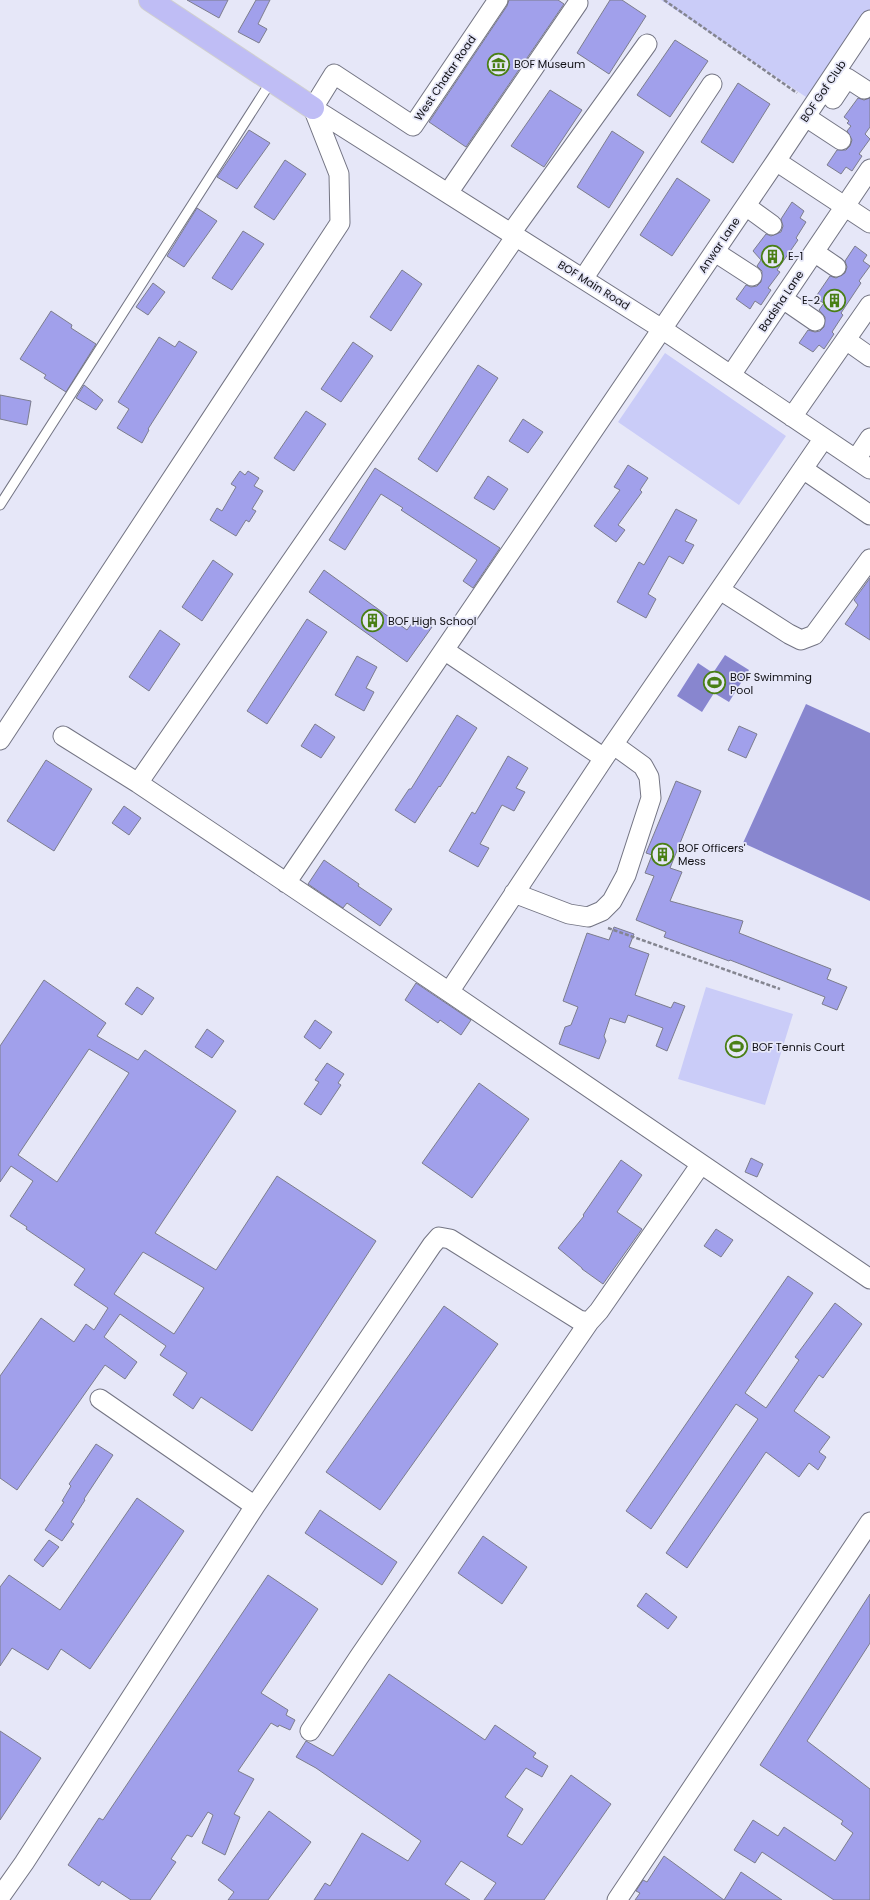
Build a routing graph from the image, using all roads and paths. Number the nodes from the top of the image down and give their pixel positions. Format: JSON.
{"nodes":[{"id":1,"x":150,"y":0,"type":"edge"},
{"id":2,"x":498,"y":0,"type":"edge"},
{"id":3,"x":664,"y":0,"type":"edge"},
{"id":4,"x":578,"y":3,"type":"dead end"},
{"id":5,"x":870,"y":20,"type":"edge"},
{"id":6,"x":647,"y":44,"type":"dead end"},
{"id":7,"x":272,"y":80,"type":"junction"},
{"id":8,"x":712,"y":84,"type":"dead end"},
{"id":9,"x":864,"y":89,"type":"dead end"},
{"id":10,"x":797,"y":93,"type":"dead end"},
{"id":11,"x":313,"y":108,"type":"junction"},
{"id":12,"x":811,"y":120,"type":"junction"},
{"id":13,"x":841,"y":140,"type":"dead end"},
{"id":14,"x":776,"y":161,"type":"junction"},
{"id":15,"x":870,"y":170,"type":"edge"},
{"id":16,"x":448,"y":193,"type":"junction"},
{"id":17,"x":746,"y":206,"type":"junction"},
{"id":18,"x":845,"y":207,"type":"junction"},
{"id":19,"x":870,"y":223,"type":"edge"},
{"id":20,"x":772,"y":225,"type":"dead end"},
{"id":21,"x":514,"y":235,"type":"junction"},
{"id":22,"x":715,"y":252,"type":"junction"},
{"id":23,"x":814,"y":252,"type":"junction"},
{"id":24,"x":836,"y":267,"type":"dead end"},
{"id":25,"x":752,"y":276,"type":"dead end"},
{"id":26,"x":583,"y":279,"type":"junction"},
{"id":27,"x":783,"y":299,"type":"junction"},
{"id":28,"x":870,"y":305,"type":"edge"},
{"id":29,"x":815,"y":321,"type":"dead end"},
{"id":30,"x":662,"y":329,"type":"junction"},
{"id":31,"x":846,"y":340,"type":"junction"},
{"id":32,"x":870,"y":358,"type":"edge"},
{"id":33,"x":731,"y":375,"type":"junction"},
{"id":34,"x":792,"y":417,"type":"junction"},
{"id":35,"x":824,"y":438,"type":"junction"},
{"id":36,"x":870,"y":438,"type":"edge"},
{"id":37,"x":863,"y":464,"type":"edge"},
{"id":38,"x":803,"y":469,"type":"junction"},
{"id":39,"x":0,"y":505,"type":"edge"},
{"id":40,"x":870,"y":515,"type":"edge"},
{"id":41,"x":870,"y":559,"type":"edge"},
{"id":42,"x":720,"y":590,"type":"junction"},
{"id":43,"x":444,"y":650,"type":"junction"},
{"id":44,"x":63,"y":736,"type":"dead end"},
{"id":45,"x":0,"y":740,"type":"edge"},
{"id":46,"x":609,"y":751,"type":"junction"},
{"id":47,"x":138,"y":783,"type":"junction"},
{"id":48,"x":286,"y":883,"type":"junction"},
{"id":49,"x":514,"y":893,"type":"junction"},
{"id":50,"x":602,"y":911,"type":"junction"},
{"id":51,"x":780,"y":989,"type":"dead end"},
{"id":52,"x":449,"y":992,"type":"junction"},
{"id":53,"x":701,"y":1164,"type":"junction"},
{"id":54,"x":870,"y":1279,"type":"edge"},
{"id":55,"x":589,"y":1322,"type":"junction"},
{"id":56,"x":100,"y":1399,"type":"dead end"},
{"id":57,"x":255,"y":1506,"type":"junction"},
{"id":58,"x":870,"y":1522,"type":"edge"},
{"id":59,"x":310,"y":1731,"type":"dead end"},
{"id":60,"x":0,"y":1897,"type":"edge"},
{"id":61,"x":617,"y":1900,"type":"edge"}],
"edges":[{"from":1,"to":7,"type":"main road"},
{"from":2,"to":11,"type":"street","name":"West Chatar Road"},
{"from":3,"to":10,"type":"path"},
{"from":4,"to":16,"type":"street"},
{"from":5,"to":12,"type":"street","name":"BOF Gof Club"},
{"from":6,"to":21,"type":"street"},
{"from":7,"to":11,"type":"main road"},
{"from":7,"to":39,"type":"lane"},
{"from":8,"to":26,"type":"street"},
{"from":9,"to":12,"type":"street"},
{"from":11,"to":16,"type":"street","name":"BOF Main Road"},
{"from":11,"to":45,"type":"street"},
{"from":12,"to":13,"type":"street"},
{"from":12,"to":14,"type":"street","name":"BOF Gof Club"},
{"from":14,"to":17,"type":"street","name":"Anwar Lane"},
{"from":14,"to":18,"type":"street"},
{"from":15,"to":18,"type":"street","name":"Badsha Lane"},
{"from":16,"to":21,"type":"street","name":"BOF Main Road"},
{"from":17,"to":20,"type":"street"},
{"from":17,"to":22,"type":"street","name":"Anwar Lane"},
{"from":18,"to":19,"type":"street"},
{"from":18,"to":23,"type":"street","name":"Badsha Lane"},
{"from":21,"to":26,"type":"street","name":"BOF Main Road"},
{"from":21,"to":47,"type":"street"},
{"from":22,"to":25,"type":"street"},
{"from":22,"to":30,"type":"street","name":"Anwar Lane"},
{"from":23,"to":24,"type":"street"},
{"from":23,"to":27,"type":"street","name":"Badsha Lane"},
{"from":26,"to":30,"type":"street","name":"BOF Main Road"},
{"from":27,"to":29,"type":"street"},
{"from":27,"to":33,"type":"street","name":"Badsha Lane"},
{"from":28,"to":31,"type":"street"},
{"from":30,"to":33,"type":"street","name":"BOF Main Road"},
{"from":30,"to":43,"type":"street","name":"Anwar Lane"},
{"from":31,"to":32,"type":"street"},
{"from":31,"to":34,"type":"street"},
{"from":33,"to":34,"type":"street","name":"BOF Main Road"},
{"from":34,"to":35,"type":"street","name":"BOF Main Road"},
{"from":35,"to":37,"type":"street","name":"BOF Main Road"},
{"from":35,"to":38,"type":"street"},
{"from":36,"to":37,"type":"street"},
{"from":38,"to":40,"type":"street"},
{"from":38,"to":42,"type":"street"},
{"from":41,"to":42,"type":"street"},
{"from":42,"to":46,"type":"street"},
{"from":43,"to":46,"type":"street"},
{"from":43,"to":48,"type":"street","name":"Anwar Lane"},
{"from":44,"to":47,"type":"street"},
{"from":46,"to":49,"type":"street"},
{"from":46,"to":50,"type":"street"},
{"from":47,"to":48,"type":"street"},
{"from":48,"to":52,"type":"street"},
{"from":49,"to":50,"type":"street"},
{"from":49,"to":52,"type":"street"},
{"from":50,"to":51,"type":"path"},
{"from":52,"to":53,"type":"street"},
{"from":53,"to":54,"type":"street"},
{"from":53,"to":55,"type":"street"},
{"from":55,"to":57,"type":"street"},
{"from":55,"to":59,"type":"street"},
{"from":56,"to":57,"type":"street"},
{"from":57,"to":60,"type":"street"},
{"from":58,"to":61,"type":"street"}]}
